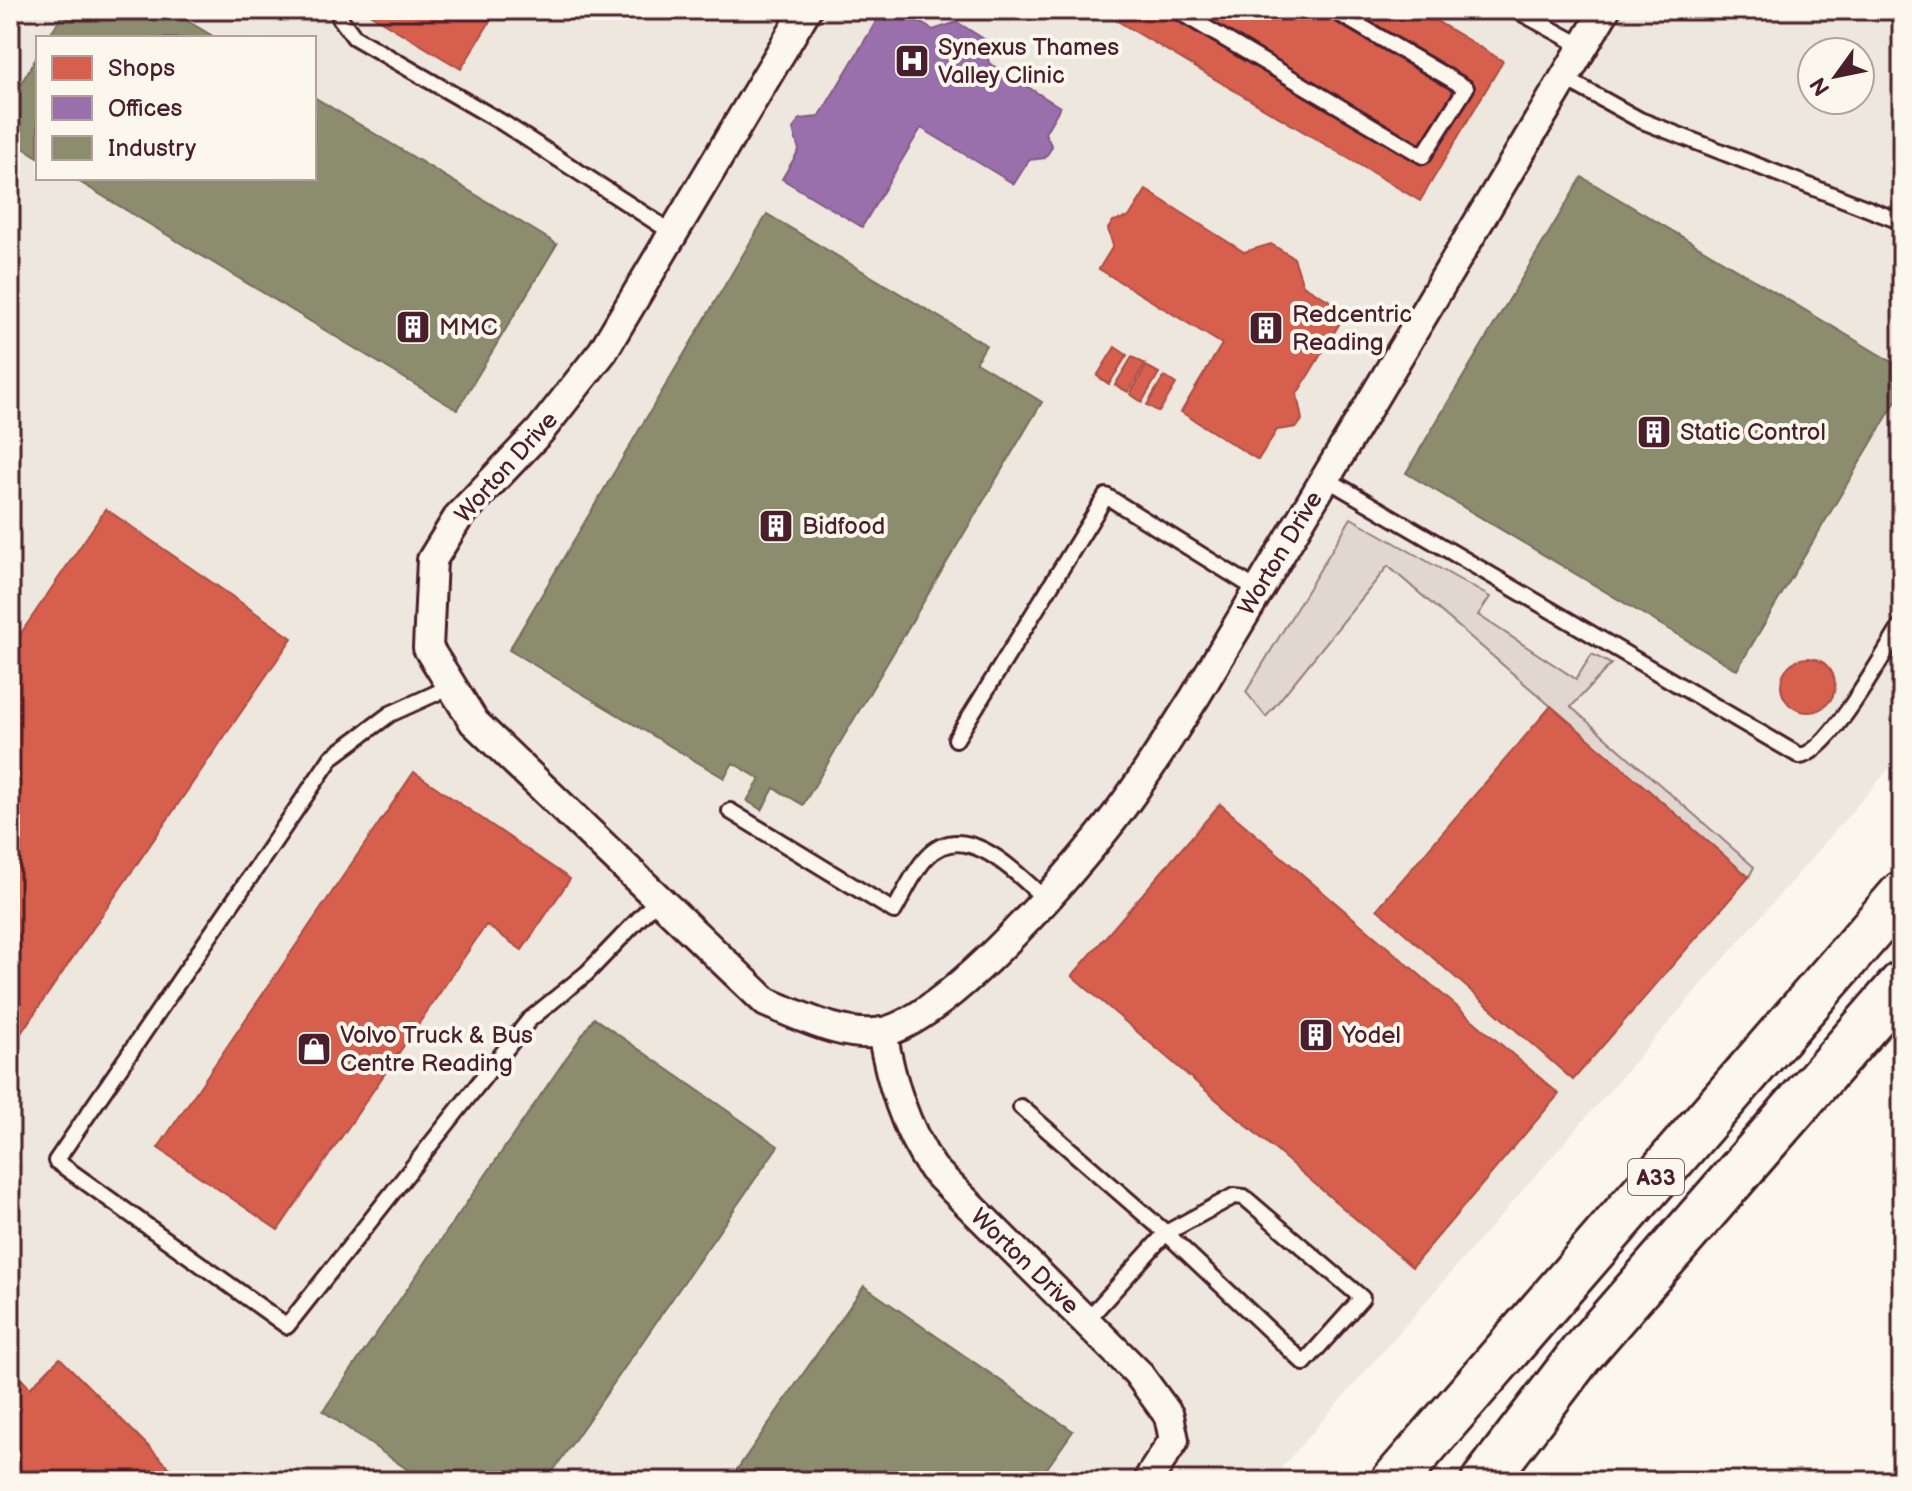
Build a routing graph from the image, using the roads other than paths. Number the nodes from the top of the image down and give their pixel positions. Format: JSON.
{"nodes":[{"id":1,"x":342,"y":10,"type":"edge"},
{"id":2,"x":806,"y":10,"type":"edge"},
{"id":3,"x":1176,"y":10,"type":"edge"},
{"id":4,"x":1333,"y":10,"type":"edge"},
{"id":5,"x":1516,"y":10,"type":"edge"},
{"id":6,"x":1605,"y":10,"type":"edge"},
{"id":7,"x":1584,"y":47,"type":"junction"},
{"id":8,"x":1566,"y":79,"type":"junction"},
{"id":9,"x":1902,"y":222,"type":"edge"},
{"id":10,"x":673,"y":233,"type":"junction"},
{"id":11,"x":1325,"y":478,"type":"junction"},
{"id":12,"x":1256,"y":589,"type":"junction"},
{"id":13,"x":1902,"y":625,"type":"edge"},
{"id":14,"x":452,"y":686,"type":"junction"},
{"id":15,"x":956,"y":739,"type":"dead end"},
{"id":16,"x":730,"y":811,"type":"dead end"},
{"id":17,"x":1902,"y":894,"type":"edge"},
{"id":18,"x":659,"y":898,"type":"junction"},
{"id":19,"x":1045,"y":899,"type":"junction"},
{"id":20,"x":1902,"y":984,"type":"edge"},
{"id":21,"x":882,"y":1032,"type":"junction"},
{"id":22,"x":1021,"y":1107,"type":"dead end"},
{"id":23,"x":1166,"y":1233,"type":"junction"},
{"id":24,"x":1086,"y":1321,"type":"junction"},
{"id":25,"x":1396,"y":1474,"type":"edge"},
{"id":26,"x":1149,"y":1478,"type":"edge"},
{"id":27,"x":1484,"y":1481,"type":"edge"}],
"edges":[{"from":1,"to":10,"type":"lane"},
{"from":2,"to":10,"type":"street","name":"Worton Drive"},
{"from":3,"to":4,"type":"lane"},
{"from":5,"to":7,"type":"lane"},
{"from":6,"to":7,"type":"street","name":"Worton Drive"},
{"from":7,"to":8,"type":"street","name":"Worton Drive"},
{"from":8,"to":9,"type":"lane"},
{"from":8,"to":11,"type":"street","name":"Worton Drive"},
{"from":10,"to":14,"type":"street","name":"Worton Drive"},
{"from":11,"to":12,"type":"street","name":"Worton Drive"},
{"from":11,"to":13,"type":"lane"},
{"from":12,"to":15,"type":"lane"},
{"from":12,"to":19,"type":"street","name":"Worton Drive"},
{"from":14,"to":18,"type":"street","name":"Worton Drive"},
{"from":14,"to":18,"type":"lane"},
{"from":16,"to":19,"type":"lane"},
{"from":17,"to":25,"type":"highway","number":"A33"},
{"from":18,"to":21,"type":"street","name":"Worton Drive"},
{"from":19,"to":21,"type":"street","name":"Worton Drive"},
{"from":20,"to":27,"type":"highway","number":"A33"},
{"from":21,"to":24,"type":"street","name":"Worton Drive"},
{"from":22,"to":23,"type":"lane"},
{"from":23,"to":23,"type":"lane"},
{"from":23,"to":24,"type":"lane"},
{"from":24,"to":26,"type":"street","name":"Worton Drive"}]}
